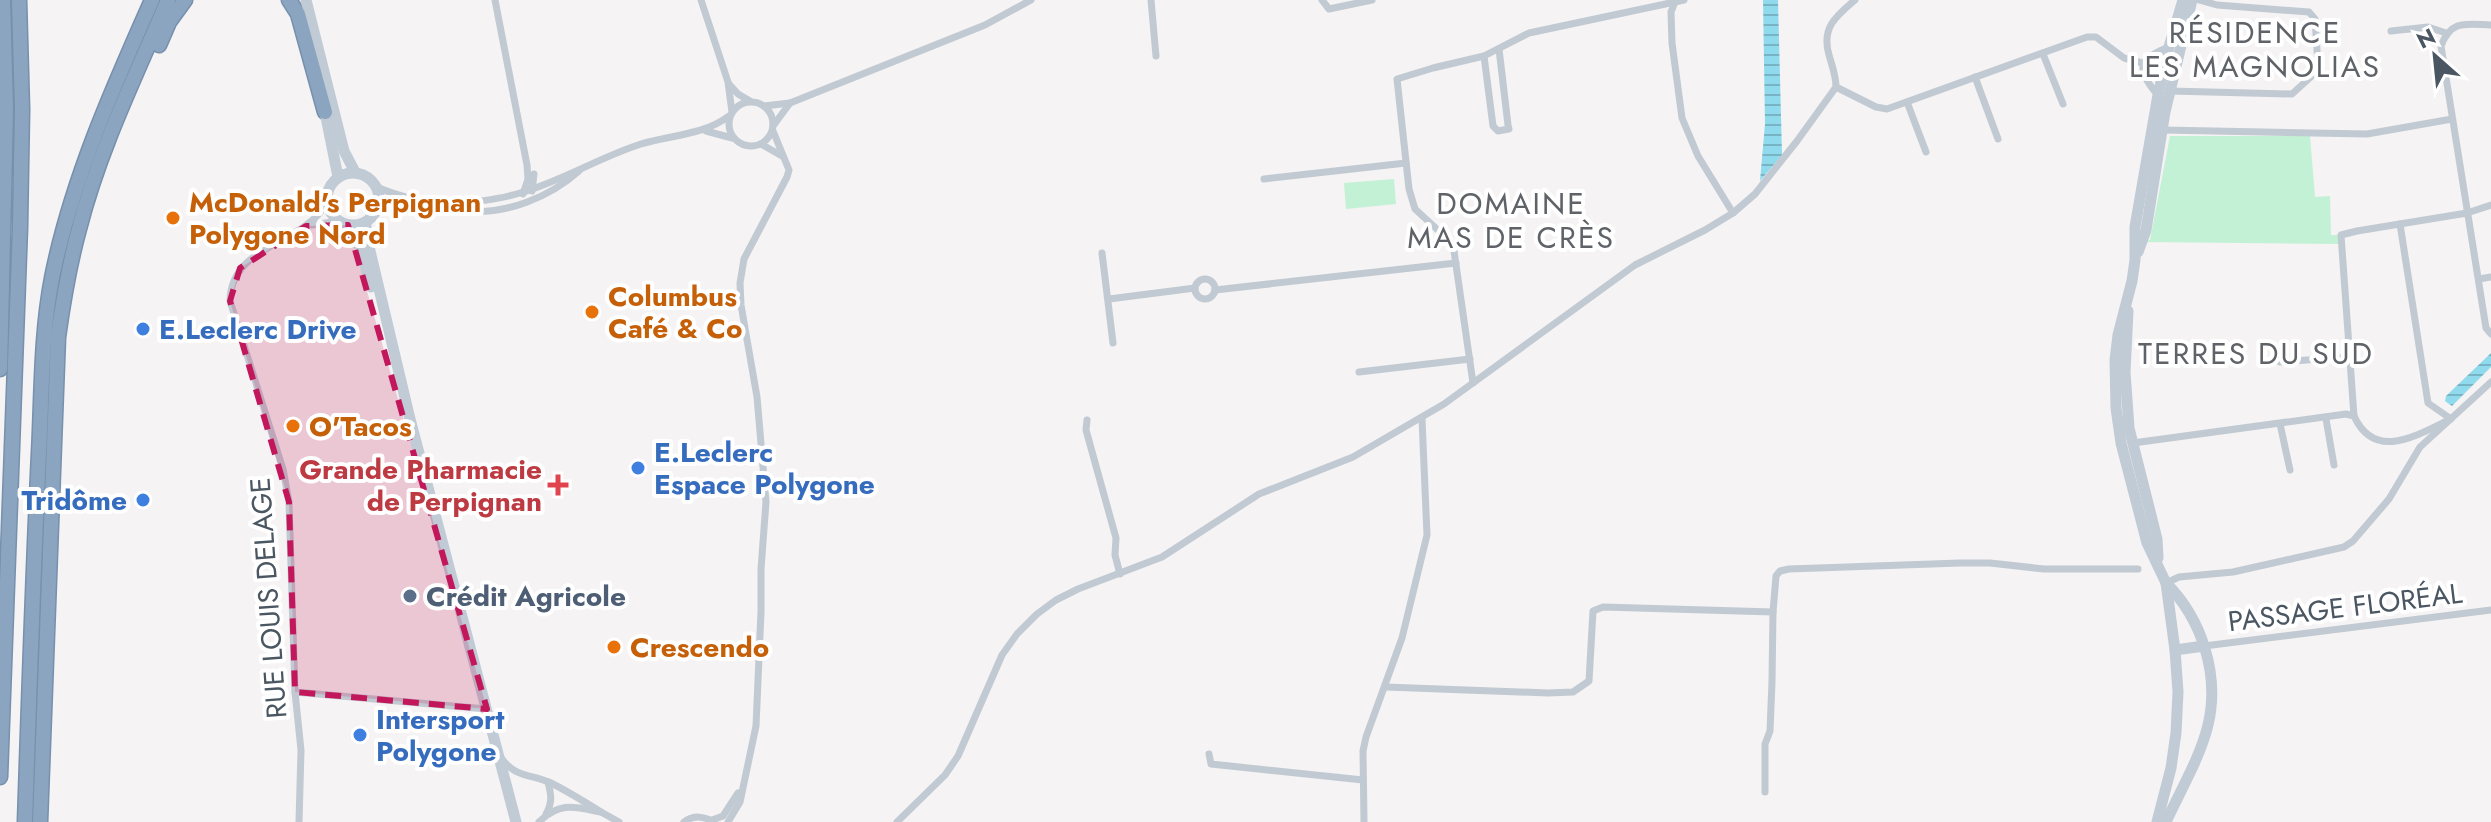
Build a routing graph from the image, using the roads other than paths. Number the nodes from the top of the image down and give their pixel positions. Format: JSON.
{"nodes":[{"id":1,"x":3,"y":0,"type":"edge"},
{"id":2,"x":19,"y":0,"type":"edge"},
{"id":3,"x":152,"y":0,"type":"edge"},
{"id":4,"x":168,"y":0,"type":"edge"},
{"id":5,"x":185,"y":0,"type":"edge"},
{"id":6,"x":289,"y":0,"type":"edge"},
{"id":7,"x":306,"y":0,"type":"edge"},
{"id":8,"x":495,"y":0,"type":"edge"},
{"id":9,"x":701,"y":0,"type":"edge"},
{"id":10,"x":1010,"y":0,"type":"edge"},
{"id":11,"x":1031,"y":0,"type":"edge"},
{"id":12,"x":1151,"y":0,"type":"edge"},
{"id":13,"x":1322,"y":0,"type":"edge"},
{"id":14,"x":1372,"y":0,"type":"edge"},
{"id":15,"x":1684,"y":0,"type":"edge"},
{"id":16,"x":1855,"y":0,"type":"edge"},
{"id":17,"x":2183,"y":0,"type":"edge"},
{"id":18,"x":2192,"y":0,"type":"edge"},
{"id":19,"x":2199,"y":0,"type":"edge"},
{"id":20,"x":1675,"y":1,"type":"edge"},
{"id":21,"x":1014,"y":10,"type":"junction"},
{"id":22,"x":2491,"y":25,"type":"edge"},
{"id":23,"x":2391,"y":31,"type":"dead end"},
{"id":24,"x":2446,"y":33,"type":"junction"},
{"id":25,"x":1499,"y":49,"type":"junction"},
{"id":26,"x":2174,"y":50,"type":"junction"},
{"id":27,"x":2043,"y":54,"type":"junction"},
{"id":28,"x":1156,"y":56,"type":"dead end"},
{"id":29,"x":1484,"y":56,"type":"junction"},
{"id":30,"x":2143,"y":64,"type":"junction"},
{"id":31,"x":2166,"y":70,"type":"junction"},
{"id":32,"x":1975,"y":77,"type":"junction"},
{"id":33,"x":728,"y":82,"type":"junction"},
{"id":34,"x":1836,"y":87,"type":"junction"},
{"id":35,"x":328,"y":88,"type":"junction"},
{"id":36,"x":2170,"y":91,"type":"junction"},
{"id":37,"x":2158,"y":95,"type":"junction"},
{"id":38,"x":752,"y":102,"type":"junction"},
{"id":39,"x":1907,"y":102,"type":"junction"},
{"id":40,"x":790,"y":103,"type":"junction"},
{"id":41,"x":2063,"y":104,"type":"dead end"},
{"id":42,"x":764,"y":106,"type":"junction"},
{"id":43,"x":325,"y":112,"type":"junction"},
{"id":44,"x":2165,"y":112,"type":"junction"},
{"id":45,"x":730,"y":114,"type":"junction"},
{"id":46,"x":2452,"y":119,"type":"junction"},
{"id":47,"x":773,"y":128,"type":"junction"},
{"id":48,"x":704,"y":130,"type":"junction"},
{"id":49,"x":2163,"y":130,"type":"junction"},
{"id":50,"x":733,"y":138,"type":"junction"},
{"id":51,"x":1998,"y":139,"type":"dead end"},
{"id":52,"x":761,"y":144,"type":"junction"},
{"id":53,"x":1926,"y":152,"type":"dead end"},
{"id":54,"x":784,"y":157,"type":"junction"},
{"id":55,"x":1406,"y":163,"type":"junction"},
{"id":56,"x":527,"y":165,"type":"junction"},
{"id":57,"x":1288,"y":166,"type":"dead end"},
{"id":58,"x":584,"y":167,"type":"junction"},
{"id":59,"x":355,"y":172,"type":"junction"},
{"id":60,"x":534,"y":174,"type":"junction"},
{"id":61,"x":1290,"y":176,"type":"junction"},
{"id":62,"x":338,"y":177,"type":"junction"},
{"id":63,"x":1264,"y":179,"type":"dead end"},
{"id":64,"x":550,"y":181,"type":"junction"},
{"id":65,"x":377,"y":187,"type":"junction"},
{"id":66,"x":534,"y":188,"type":"junction"},
{"id":67,"x":89,"y":194,"type":"junction"},
{"id":68,"x":404,"y":197,"type":"junction"},
{"id":69,"x":525,"y":197,"type":"junction"},
{"id":70,"x":327,"y":203,"type":"junction"},
{"id":71,"x":440,"y":204,"type":"junction"},
{"id":72,"x":2491,"y":205,"type":"edge"},
{"id":73,"x":378,"y":208,"type":"junction"},
{"id":74,"x":1733,"y":213,"type":"junction"},
{"id":75,"x":2467,"y":213,"type":"junction"},
{"id":76,"x":366,"y":222,"type":"junction"},
{"id":77,"x":344,"y":223,"type":"junction"},
{"id":78,"x":2400,"y":224,"type":"junction"},
{"id":79,"x":306,"y":226,"type":"junction"},
{"id":80,"x":1102,"y":253,"type":"dead end"},
{"id":81,"x":2135,"y":260,"type":"junction"},
{"id":82,"x":1456,"y":263,"type":"junction"},
{"id":83,"x":2491,"y":277,"type":"edge"},
{"id":84,"x":2479,"y":279,"type":"junction"},
{"id":85,"x":1195,"y":288,"type":"junction"},
{"id":86,"x":1215,"y":290,"type":"junction"},
{"id":87,"x":1109,"y":299,"type":"junction"},
{"id":88,"x":2128,"y":300,"type":"junction"},
{"id":89,"x":2491,"y":334,"type":"edge"},
{"id":90,"x":1113,"y":343,"type":"dead end"},
{"id":91,"x":2349,"y":357,"type":"junction"},
{"id":92,"x":1470,"y":359,"type":"junction"},
{"id":93,"x":2280,"y":362,"type":"dead end"},
{"id":94,"x":0,"y":369,"type":"edge"},
{"id":95,"x":1359,"y":372,"type":"dead end"},
{"id":96,"x":2491,"y":382,"type":"edge"},
{"id":97,"x":1473,"y":383,"type":"junction"},
{"id":98,"x":2354,"y":416,"type":"junction"},
{"id":99,"x":410,"y":419,"type":"junction"},
{"id":100,"x":1422,"y":419,"type":"junction"},
{"id":101,"x":2326,"y":419,"type":"junction"},
{"id":102,"x":2451,"y":419,"type":"junction"},
{"id":103,"x":1087,"y":420,"type":"dead end"},
{"id":104,"x":2280,"y":424,"type":"junction"},
{"id":105,"x":2133,"y":443,"type":"junction"},
{"id":106,"x":2334,"y":465,"type":"dead end"},
{"id":107,"x":2290,"y":470,"type":"dead end"},
{"id":108,"x":2159,"y":567,"type":"junction"},
{"id":109,"x":2138,"y":569,"type":"dead end"},
{"id":110,"x":1120,"y":574,"type":"junction"},
{"id":111,"x":2166,"y":583,"type":"junction"},
{"id":112,"x":2491,"y":610,"type":"edge"},
{"id":113,"x":1773,"y":612,"type":"junction"},
{"id":114,"x":2204,"y":646,"type":"junction"},
{"id":115,"x":2175,"y":650,"type":"junction"},
{"id":116,"x":1386,"y":687,"type":"junction"},
{"id":117,"x":295,"y":692,"type":"junction"},
{"id":118,"x":487,"y":709,"type":"junction"},
{"id":119,"x":496,"y":750,"type":"junction"},
{"id":120,"x":1209,"y":754,"type":"dead end"},
{"id":121,"x":521,"y":775,"type":"junction"},
{"id":122,"x":0,"y":777,"type":"edge"},
{"id":123,"x":1363,"y":780,"type":"junction"},
{"id":124,"x":548,"y":782,"type":"junction"},
{"id":125,"x":743,"y":784,"type":"junction"},
{"id":126,"x":507,"y":789,"type":"junction"},
{"id":127,"x":1765,"y":792,"type":"dead end"},
{"id":128,"x":601,"y":812,"type":"junction"},
{"id":129,"x":539,"y":821,"type":"edge"},
{"id":130,"x":713,"y":821,"type":"edge"},
{"id":131,"x":25,"y":822,"type":"edge"},
{"id":132,"x":40,"y":822,"type":"edge"},
{"id":133,"x":299,"y":822,"type":"edge"},
{"id":134,"x":517,"y":822,"type":"edge"},
{"id":135,"x":619,"y":822,"type":"edge"},
{"id":136,"x":684,"y":822,"type":"edge"},
{"id":137,"x":728,"y":822,"type":"edge"},
{"id":138,"x":897,"y":822,"type":"edge"},
{"id":139,"x":1364,"y":822,"type":"edge"},
{"id":140,"x":2157,"y":822,"type":"edge"},
{"id":141,"x":2166,"y":822,"type":"edge"}],
"edges":[{"from":1,"to":94,"type":"highway"},
{"from":2,"to":122,"type":"highway"},
{"from":3,"to":131,"type":"highway"},
{"from":4,"to":67,"type":"highway"},
{"from":5,"to":67,"type":"highway"},
{"from":6,"to":43,"type":"highway"},
{"from":7,"to":35,"type":"main road"},
{"from":8,"to":56,"type":"street"},
{"from":9,"to":33,"type":"street"},
{"from":10,"to":21,"type":"street"},
{"from":11,"to":21,"type":"street"},
{"from":12,"to":28,"type":"street"},
{"from":13,"to":14,"type":"street"},
{"from":15,"to":20,"type":"street"},
{"from":16,"to":34,"type":"street"},
{"from":17,"to":26,"type":"main road"},
{"from":18,"to":26,"type":"main road"},
{"from":19,"to":36,"type":"street"},
{"from":20,"to":25,"type":"street"},
{"from":20,"to":74,"type":"street"},
{"from":21,"to":40,"type":"street"},
{"from":22,"to":24,"type":"street"},
{"from":23,"to":24,"type":"street"},
{"from":24,"to":46,"type":"street"},
{"from":25,"to":29,"type":"street"},
{"from":25,"to":29,"type":"street"},
{"from":26,"to":30,"type":"street"},
{"from":26,"to":31,"type":"main road"},
{"from":26,"to":36,"type":"main road"},
{"from":27,"to":30,"type":"street"},
{"from":27,"to":32,"type":"street"},
{"from":27,"to":41,"type":"street"},
{"from":29,"to":55,"type":"street"},
{"from":30,"to":31,"type":"street"},
{"from":30,"to":37,"type":"street"},
{"from":31,"to":37,"type":"main road"},
{"from":31,"to":44,"type":"street"},
{"from":32,"to":39,"type":"street"},
{"from":32,"to":51,"type":"street"},
{"from":33,"to":38,"type":"street"},
{"from":33,"to":45,"type":"street"},
{"from":34,"to":39,"type":"street"},
{"from":34,"to":74,"type":"street"},
{"from":35,"to":43,"type":"main road"},
{"from":35,"to":59,"type":"main road"},
{"from":36,"to":44,"type":"main road"},
{"from":37,"to":81,"type":"main road"},
{"from":38,"to":42,"type":"street"},
{"from":38,"to":45,"type":"street"},
{"from":39,"to":53,"type":"street"},
{"from":40,"to":42,"type":"street"},
{"from":40,"to":47,"type":"street"},
{"from":42,"to":47,"type":"street"},
{"from":43,"to":62,"type":"main road"},
{"from":44,"to":49,"type":"main road"},
{"from":45,"to":48,"type":"street"},
{"from":45,"to":50,"type":"street"},
{"from":46,"to":49,"type":"street"},
{"from":46,"to":75,"type":"street"},
{"from":47,"to":52,"type":"street"},
{"from":47,"to":54,"type":"street"},
{"from":48,"to":50,"type":"street"},
{"from":48,"to":58,"type":"street"},
{"from":49,"to":81,"type":"main road"},
{"from":50,"to":52,"type":"street"},
{"from":52,"to":54,"type":"street"},
{"from":54,"to":125,"type":"street"},
{"from":55,"to":61,"type":"street"},
{"from":55,"to":82,"type":"street"},
{"from":56,"to":60,"type":"street"},
{"from":56,"to":69,"type":"street"},
{"from":57,"to":61,"type":"street"},
{"from":58,"to":64,"type":"street"},
{"from":58,"to":69,"type":"street"},
{"from":59,"to":62,"type":"main road"},
{"from":59,"to":65,"type":"main road"},
{"from":60,"to":64,"type":"street"},
{"from":60,"to":66,"type":"street"},
{"from":61,"to":63,"type":"street"},
{"from":62,"to":70,"type":"main road"},
{"from":64,"to":66,"type":"street"},
{"from":65,"to":68,"type":"street"},
{"from":65,"to":73,"type":"main road"},
{"from":66,"to":69,"type":"street"},
{"from":67,"to":132,"type":"highway"},
{"from":68,"to":71,"type":"street"},
{"from":68,"to":73,"type":"street"},
{"from":69,"to":71,"type":"street"},
{"from":69,"to":71,"type":"street"},
{"from":70,"to":77,"type":"main road"},
{"from":70,"to":79,"type":"street","name":"RUE LOUIS DELAGE"},
{"from":72,"to":75,"type":"street"},
{"from":73,"to":76,"type":"main road"},
{"from":74,"to":97,"type":"street"},
{"from":75,"to":78,"type":"street"},
{"from":75,"to":84,"type":"street"},
{"from":76,"to":77,"type":"main road"},
{"from":76,"to":99,"type":"main road"},
{"from":77,"to":79,"type":"street","name":"RUE LOUIS DELAGE"},
{"from":77,"to":99,"type":"main road"},
{"from":78,"to":91,"type":"street"},
{"from":78,"to":102,"type":"street"},
{"from":79,"to":117,"type":"street","name":"RUE LOUIS DELAGE"},
{"from":80,"to":87,"type":"street"},
{"from":81,"to":88,"type":"main road"},
{"from":82,"to":86,"type":"street"},
{"from":82,"to":92,"type":"street"},
{"from":83,"to":84,"type":"street"},
{"from":84,"to":89,"type":"street"},
{"from":85,"to":86,"type":"street"},
{"from":85,"to":86,"type":"street"},
{"from":85,"to":87,"type":"street"},
{"from":87,"to":90,"type":"street"},
{"from":88,"to":105,"type":"main road"},
{"from":88,"to":108,"type":"main road"},
{"from":91,"to":93,"type":"street"},
{"from":91,"to":98,"type":"street"},
{"from":92,"to":95,"type":"street"},
{"from":92,"to":97,"type":"street"},
{"from":96,"to":102,"type":"street"},
{"from":97,"to":100,"type":"street"},
{"from":98,"to":101,"type":"street"},
{"from":98,"to":102,"type":"street"},
{"from":99,"to":118,"type":"main road"},
{"from":100,"to":110,"type":"street"},
{"from":100,"to":116,"type":"street"},
{"from":101,"to":104,"type":"street"},
{"from":101,"to":106,"type":"street"},
{"from":102,"to":111,"type":"street"},
{"from":103,"to":110,"type":"street"},
{"from":104,"to":105,"type":"street"},
{"from":104,"to":107,"type":"street"},
{"from":105,"to":108,"type":"main road"},
{"from":108,"to":111,"type":"main road"},
{"from":109,"to":113,"type":"street"},
{"from":110,"to":138,"type":"street"},
{"from":111,"to":114,"type":"main road"},
{"from":111,"to":115,"type":"main road"},
{"from":112,"to":114,"type":"street","name":"PASSAGE FLORÉAL"},
{"from":113,"to":116,"type":"street"},
{"from":113,"to":127,"type":"street"},
{"from":114,"to":115,"type":"main road"},
{"from":114,"to":141,"type":"main road"},
{"from":115,"to":140,"type":"main road"},
{"from":116,"to":123,"type":"street"},
{"from":117,"to":118,"type":"street"},
{"from":117,"to":133,"type":"street","name":"RUE LOUIS DELAGE"},
{"from":118,"to":119,"type":"main road"},
{"from":119,"to":121,"type":"street"},
{"from":119,"to":126,"type":"main road"},
{"from":120,"to":123,"type":"street"},
{"from":121,"to":124,"type":"street"},
{"from":121,"to":126,"type":"street"},
{"from":123,"to":139,"type":"street"},
{"from":124,"to":128,"type":"street"},
{"from":124,"to":129,"type":"street"},
{"from":125,"to":130,"type":"street"},
{"from":125,"to":137,"type":"street"},
{"from":126,"to":134,"type":"main road"},
{"from":128,"to":129,"type":"street"},
{"from":128,"to":135,"type":"street"},
{"from":130,"to":136,"type":"street"}]}
